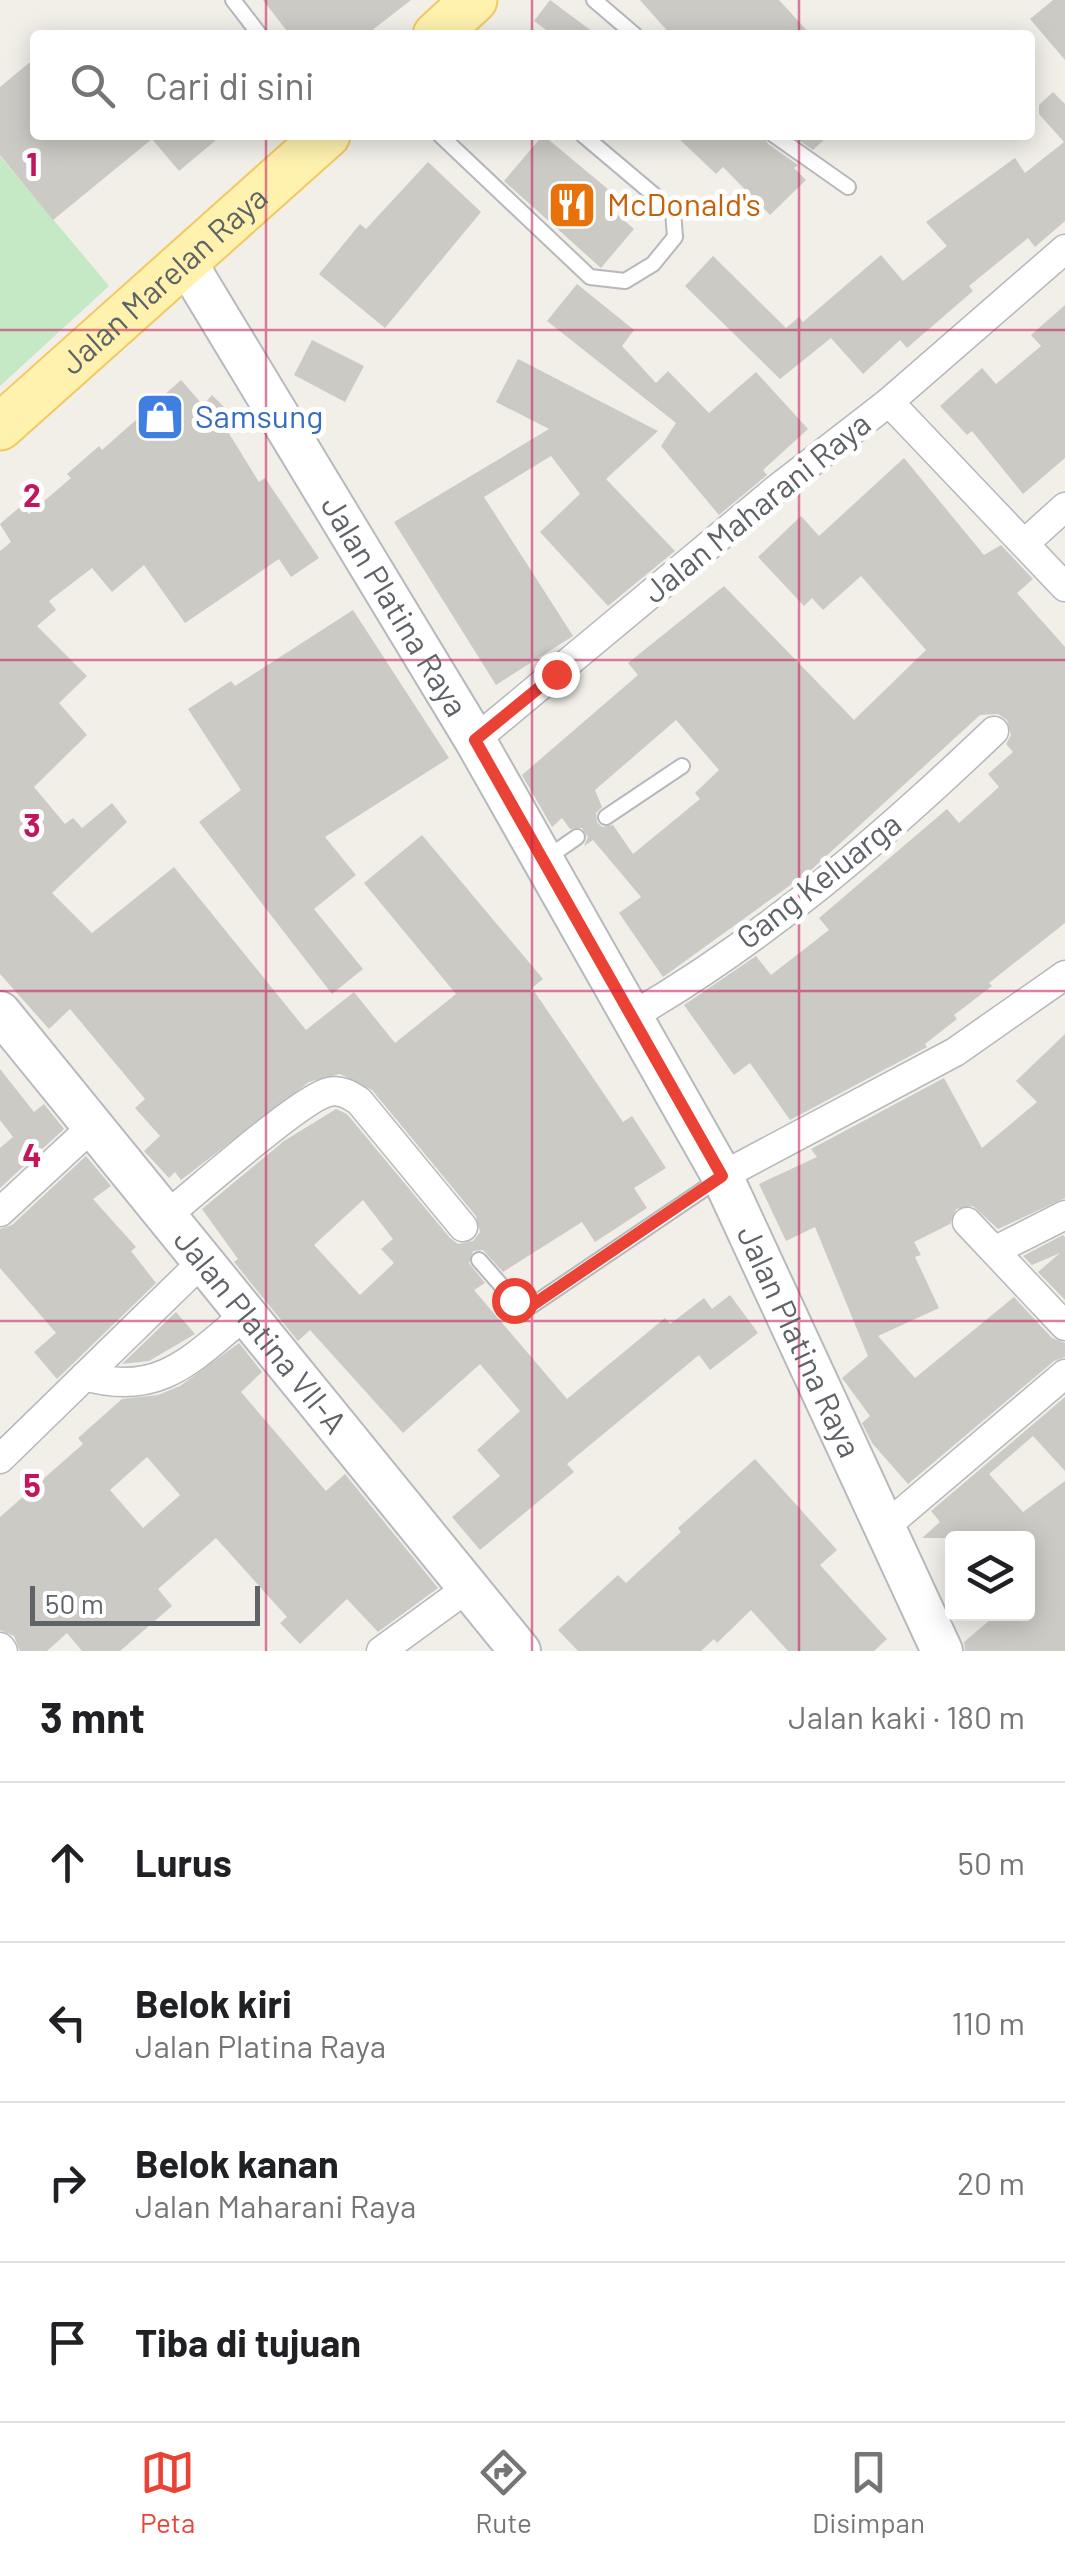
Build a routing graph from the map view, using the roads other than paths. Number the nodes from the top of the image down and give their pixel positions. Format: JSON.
{"nodes":[{"id":1,"x":233,"y":0,"type":"edge"},
{"id":2,"x":594,"y":0,"type":"edge"},
{"id":3,"x":256,"y":30,"type":"edge"},
{"id":4,"x":629,"y":30,"type":"edge"},
{"id":5,"x":322,"y":140,"type":"edge"},
{"id":6,"x":445,"y":140,"type":"edge"},
{"id":7,"x":589,"y":140,"type":"edge"},
{"id":8,"x":781,"y":140,"type":"edge"},
{"id":9,"x":848,"y":186,"type":"dead end"},
{"id":10,"x":1065,"y":249,"type":"edge"},
{"id":11,"x":186,"y":264,"type":"junction"},
{"id":12,"x":889,"y":402,"type":"junction"},
{"id":13,"x":0,"y":427,"type":"edge"},
{"id":14,"x":1065,"y":507,"type":"edge"},
{"id":15,"x":1025,"y":543,"type":"junction"},
{"id":16,"x":1065,"y":588,"type":"edge"},
{"id":17,"x":994,"y":731,"type":"dead end"},
{"id":18,"x":475,"y":740,"type":"junction"},
{"id":19,"x":682,"y":766,"type":"dead end"},
{"id":20,"x":606,"y":817,"type":"dead end"},
{"id":21,"x":577,"y":838,"type":"dead end"},
{"id":22,"x":543,"y":860,"type":"junction"},
{"id":23,"x":1065,"y":976,"type":"edge"},
{"id":24,"x":0,"y":1012,"type":"edge"},
{"id":25,"x":632,"y":1016,"type":"junction"},
{"id":26,"x":93,"y":1126,"type":"junction"},
{"id":27,"x":722,"y":1176,"type":"junction"},
{"id":28,"x":0,"y":1212,"type":"edge"},
{"id":29,"x":1065,"y":1215,"type":"edge"},
{"id":30,"x":166,"y":1216,"type":"junction"},
{"id":31,"x":967,"y":1222,"type":"dead end"},
{"id":32,"x":462,"y":1227,"type":"dead end"},
{"id":33,"x":996,"y":1250,"type":"junction"},
{"id":34,"x":479,"y":1260,"type":"dead end"},
{"id":35,"x":202,"y":1261,"type":"junction"},
{"id":36,"x":246,"y":1314,"type":"junction"},
{"id":37,"x":1065,"y":1326,"type":"edge"},
{"id":38,"x":1065,"y":1374,"type":"edge"},
{"id":39,"x":86,"y":1376,"type":"junction"},
{"id":40,"x":0,"y":1459,"type":"edge"},
{"id":41,"x":886,"y":1526,"type":"junction"},
{"id":42,"x":468,"y":1587,"type":"junction"},
{"id":43,"x":381,"y":1651,"type":"edge"},
{"id":44,"x":520,"y":1651,"type":"edge"},
{"id":45,"x":942,"y":1651,"type":"edge"}],
"edges":[{"from":1,"to":3,"type":"lane"},
{"from":2,"to":4,"type":"lane"},
{"from":5,"to":11,"type":"main road","name":"Jalan Marelan Raya"},
{"from":6,"to":7,"type":"lane"},
{"from":8,"to":9,"type":"lane"},
{"from":10,"to":12,"type":"street"},
{"from":11,"to":13,"type":"main road","name":"Jalan Marelan Raya"},
{"from":11,"to":18,"type":"main road","name":"Jalan Platina Raya"},
{"from":12,"to":15,"type":"street","name":"Jalan Maharani Raya"},
{"from":12,"to":18,"type":"street","name":"Jalan Maharani Raya"},
{"from":14,"to":15,"type":"street"},
{"from":15,"to":16,"type":"street","name":"Jalan Maharani Raya"},
{"from":17,"to":25,"type":"street","name":"Gang Keluarga"},
{"from":18,"to":22,"type":"main road","name":"Jalan Platina Raya"},
{"from":19,"to":20,"type":"lane"},
{"from":21,"to":22,"type":"lane"},
{"from":22,"to":25,"type":"main road","name":"Jalan Platina Raya"},
{"from":23,"to":27,"type":"street"},
{"from":24,"to":26,"type":"main road","name":"Jalan Platina VII-A"},
{"from":25,"to":27,"type":"main road","name":"Jalan Platina Raya"},
{"from":26,"to":28,"type":"street"},
{"from":26,"to":30,"type":"main road","name":"Jalan Platina VII-A"},
{"from":27,"to":34,"type":"lane"},
{"from":27,"to":41,"type":"main road","name":"Jalan Platina Raya"},
{"from":29,"to":33,"type":"street"},
{"from":30,"to":32,"type":"street"},
{"from":30,"to":35,"type":"main road","name":"Jalan Platina VII-A"},
{"from":31,"to":33,"type":"street"},
{"from":33,"to":37,"type":"street"},
{"from":35,"to":36,"type":"main road","name":"Jalan Platina VII-A"},
{"from":35,"to":39,"type":"street"},
{"from":36,"to":39,"type":"street"},
{"from":36,"to":42,"type":"main road","name":"Jalan Platina VII-A"},
{"from":38,"to":41,"type":"street"},
{"from":39,"to":40,"type":"street"},
{"from":41,"to":45,"type":"main road","name":"Jalan Platina Raya"},
{"from":42,"to":43,"type":"street"},
{"from":42,"to":44,"type":"main road","name":"Jalan Platina VII-A"}]}
